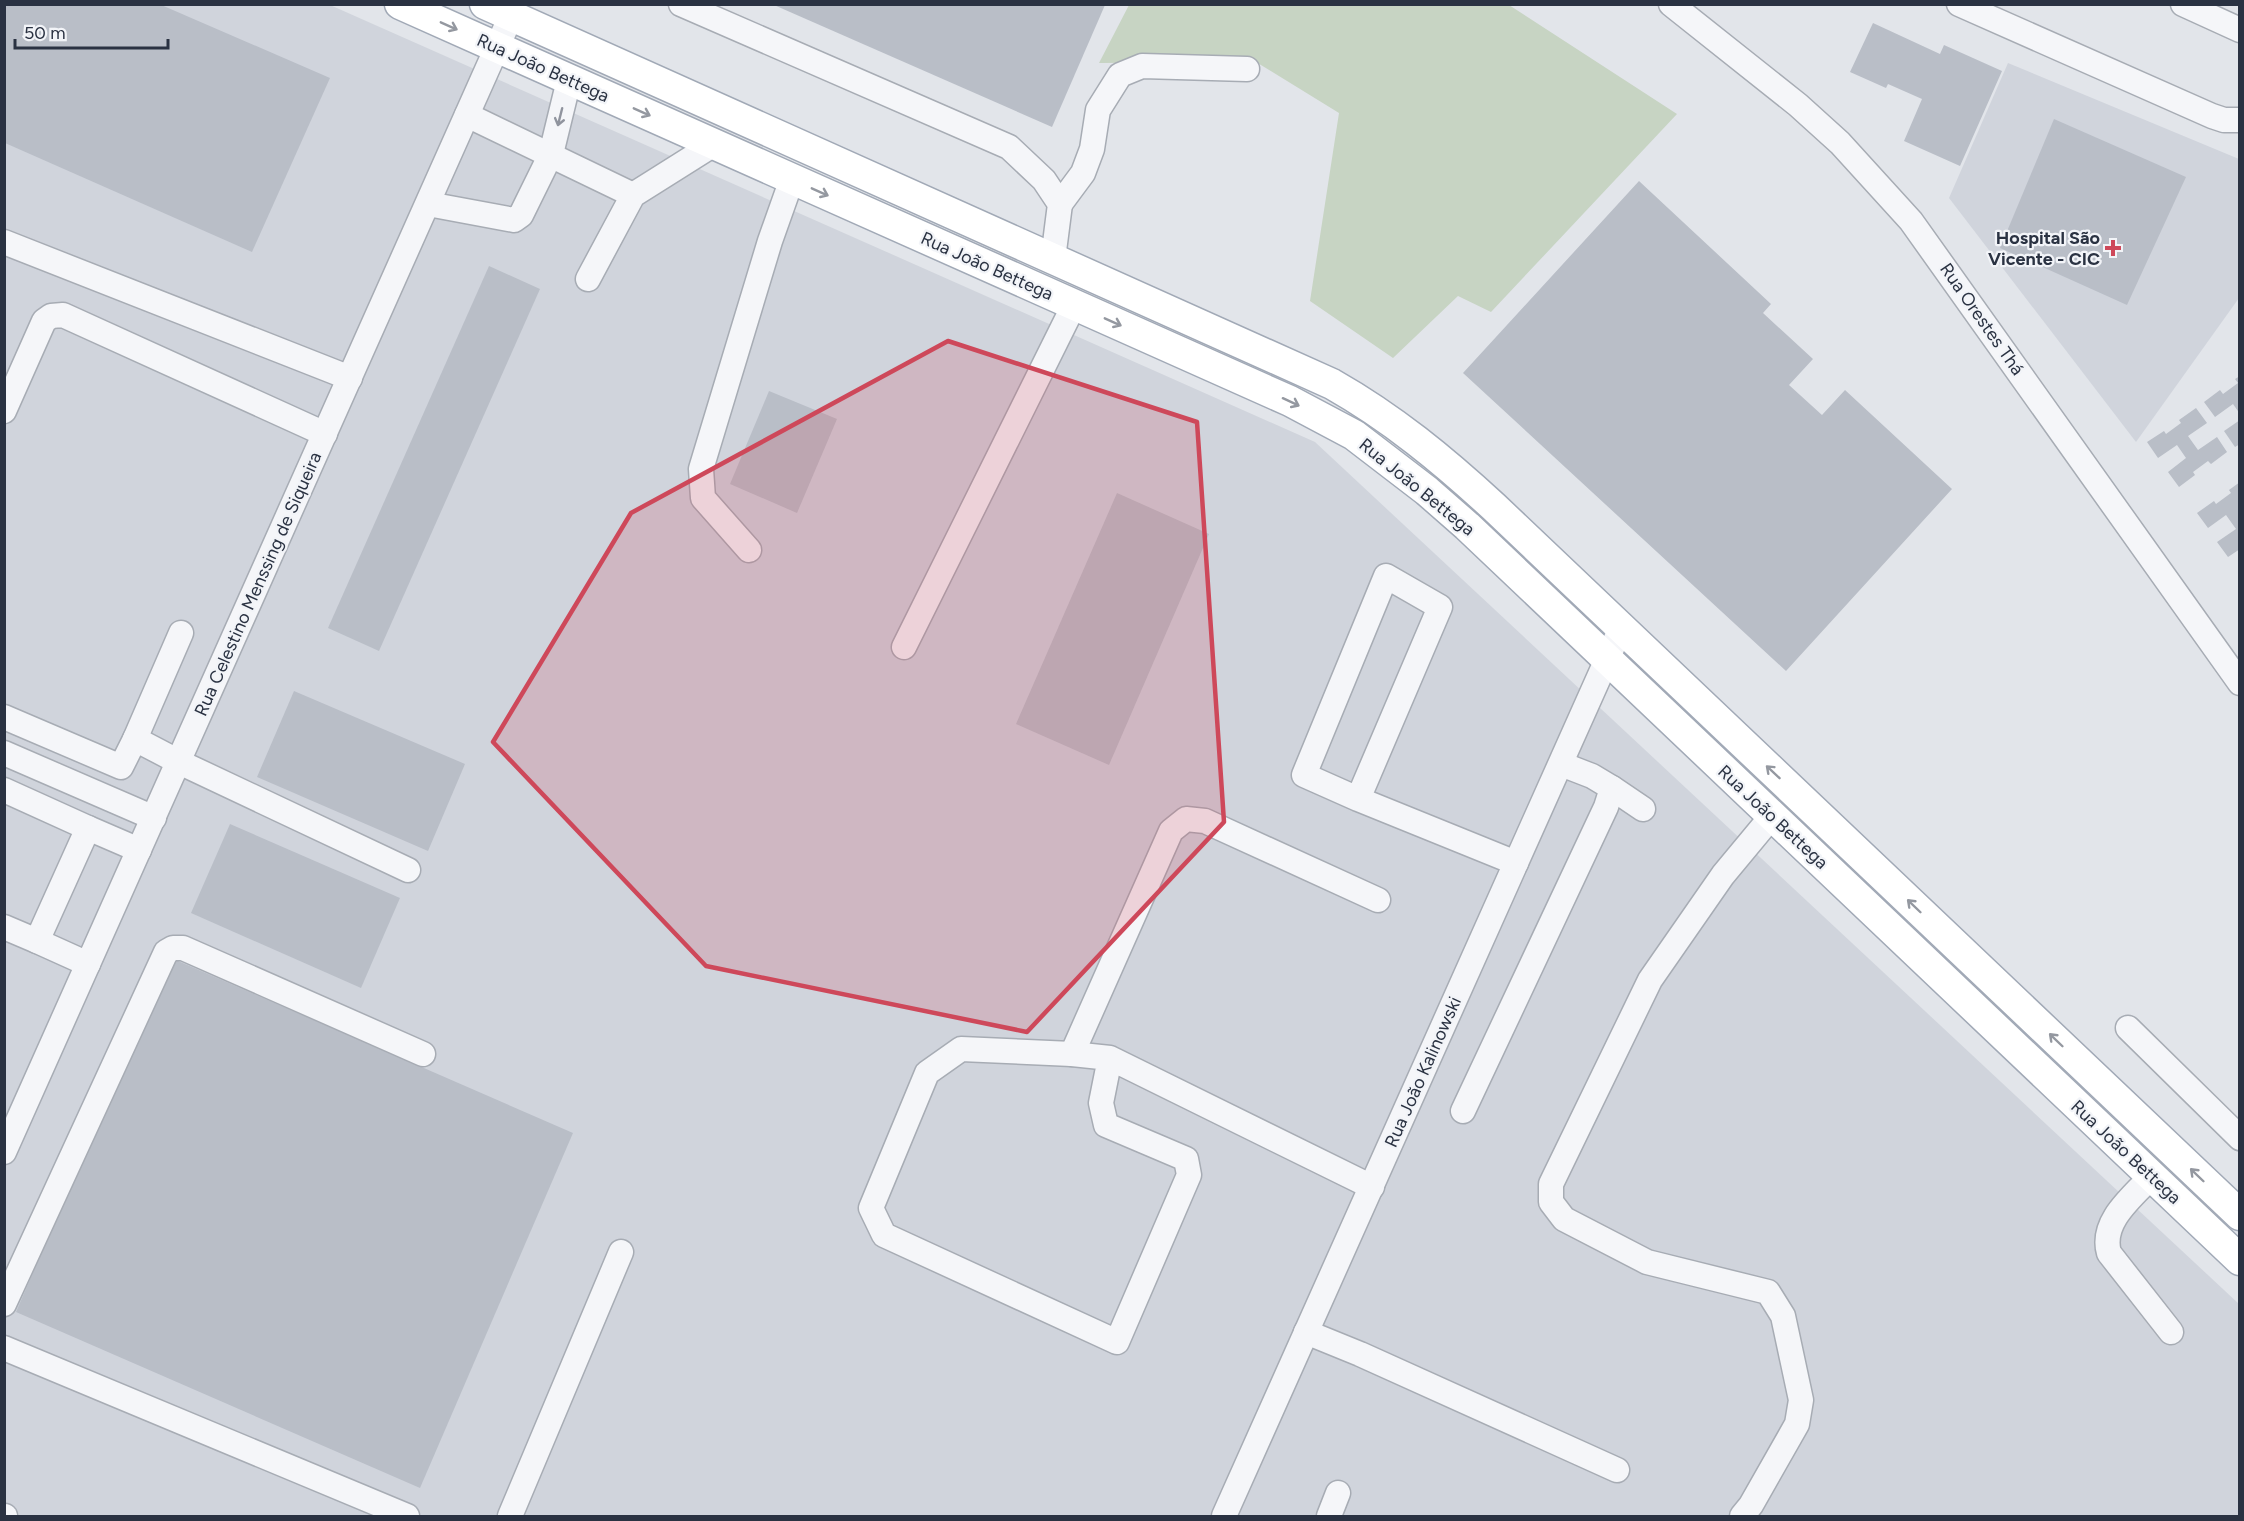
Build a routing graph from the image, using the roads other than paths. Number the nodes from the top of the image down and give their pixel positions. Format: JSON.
{"nodes":[{"id":1,"x":400,"y":4,"type":"edge"},
{"id":2,"x":681,"y":4,"type":"edge"},
{"id":3,"x":1671,"y":4,"type":"edge"},
{"id":4,"x":1959,"y":4,"type":"edge"},
{"id":5,"x":2183,"y":4,"type":"edge"},
{"id":6,"x":498,"y":10,"type":"edge"},
{"id":7,"x":2240,"y":30,"type":"edge"},
{"id":8,"x":498,"y":48,"type":"junction"},
{"id":9,"x":1247,"y":69,"type":"dead end"},
{"id":10,"x":569,"y":80,"type":"junction"},
{"id":11,"x":467,"y":116,"type":"junction"},
{"id":12,"x":2240,"y":120,"type":"edge"},
{"id":13,"x":714,"y":144,"type":"junction"},
{"id":14,"x":551,"y":154,"type":"junction"},
{"id":15,"x":792,"y":179,"type":"junction"},
{"id":16,"x":633,"y":195,"type":"junction"},
{"id":17,"x":428,"y":204,"type":"junction"},
{"id":18,"x":1060,"y":204,"type":"junction"},
{"id":19,"x":4,"y":242,"type":"edge"},
{"id":20,"x":1053,"y":259,"type":"junction"},
{"id":21,"x":588,"y":279,"type":"dead end"},
{"id":22,"x":1074,"y":305,"type":"junction"},
{"id":23,"x":350,"y":378,"type":"junction"},
{"id":24,"x":4,"y":411,"type":"edge"},
{"id":25,"x":325,"y":434,"type":"junction"},
{"id":26,"x":749,"y":550,"type":"dead end"},
{"id":27,"x":1621,"y":628,"type":"junction"},
{"id":28,"x":181,"y":633,"type":"dead end"},
{"id":29,"x":904,"y":647,"type":"dead end"},
{"id":30,"x":1607,"y":660,"type":"junction"},
{"id":31,"x":2240,"y":683,"type":"edge"},
{"id":32,"x":4,"y":717,"type":"edge"},
{"id":33,"x":135,"y":739,"type":"junction"},
{"id":34,"x":4,"y":753,"type":"edge"},
{"id":35,"x":179,"y":762,"type":"junction"},
{"id":36,"x":1561,"y":764,"type":"junction"},
{"id":37,"x":1612,"y":788,"type":"junction"},
{"id":38,"x":4,"y":790,"type":"edge"},
{"id":39,"x":1358,"y":799,"type":"junction"},
{"id":40,"x":1643,"y":809,"type":"dead end"},
{"id":41,"x":1772,"y":816,"type":"junction"},
{"id":42,"x":154,"y":818,"type":"junction"},
{"id":43,"x":88,"y":828,"type":"junction"},
{"id":44,"x":139,"y":850,"type":"junction"},
{"id":45,"x":1516,"y":864,"type":"junction"},
{"id":46,"x":408,"y":870,"type":"dead end"},
{"id":47,"x":1378,"y":900,"type":"dead end"},
{"id":48,"x":4,"y":927,"type":"edge"},
{"id":49,"x":37,"y":941,"type":"junction"},
{"id":50,"x":88,"y":964,"type":"junction"},
{"id":51,"x":2128,"y":1028,"type":"dead end"},
{"id":52,"x":423,"y":1054,"type":"dead end"},
{"id":53,"x":1072,"y":1054,"type":"junction"},
{"id":54,"x":1110,"y":1058,"type":"junction"},
{"id":55,"x":1463,"y":1111,"type":"dead end"},
{"id":56,"x":2240,"y":1138,"type":"edge"},
{"id":57,"x":4,"y":1152,"type":"edge"},
{"id":58,"x":2152,"y":1176,"type":"junction"},
{"id":59,"x":1371,"y":1187,"type":"junction"},
{"id":60,"x":2240,"y":1215,"type":"edge"},
{"id":61,"x":621,"y":1252,"type":"dead end"},
{"id":62,"x":2240,"y":1260,"type":"edge"},
{"id":63,"x":4,"y":1304,"type":"edge"},
{"id":64,"x":1306,"y":1332,"type":"junction"},
{"id":65,"x":2171,"y":1332,"type":"dead end"},
{"id":66,"x":4,"y":1348,"type":"edge"},
{"id":67,"x":1617,"y":1470,"type":"dead end"},
{"id":68,"x":1338,"y":1493,"type":"dead end"},
{"id":69,"x":407,"y":1516,"type":"edge"},
{"id":70,"x":510,"y":1516,"type":"edge"},
{"id":71,"x":1224,"y":1516,"type":"edge"},
{"id":72,"x":1329,"y":1516,"type":"edge"},
{"id":73,"x":1742,"y":1516,"type":"edge"}],
"edges":[{"from":1,"to":8,"type":"main road","name":"Rua João Bettega","one_way":true},
{"from":2,"to":18,"type":"street"},
{"from":3,"to":31,"type":"street","name":"Rua Orestes Thá"},
{"from":4,"to":12,"type":"street"},
{"from":5,"to":7,"type":"street"},
{"from":6,"to":8,"type":"street","name":"Rua Celestino Menssing de Siqueira"},
{"from":6,"to":20,"type":"main road","name":"Rua João Bettega"},
{"from":8,"to":10,"type":"main road","name":"Rua João Bettega"},
{"from":8,"to":11,"type":"street","name":"Rua Celestino Menssing de Siqueira"},
{"from":9,"to":18,"type":"street"},
{"from":10,"to":13,"type":"main road","name":"Rua João Bettega","one_way":true},
{"from":10,"to":14,"type":"street","one_way":true},
{"from":11,"to":14,"type":"street"},
{"from":11,"to":17,"type":"street","name":"Rua Celestino Menssing de Siqueira"},
{"from":13,"to":15,"type":"main road","name":"Rua João Bettega"},
{"from":13,"to":16,"type":"street"},
{"from":14,"to":16,"type":"street"},
{"from":14,"to":17,"type":"street"},
{"from":15,"to":22,"type":"main road","name":"Rua João Bettega","one_way":true},
{"from":15,"to":26,"type":"street"},
{"from":16,"to":21,"type":"street"},
{"from":17,"to":23,"type":"street","name":"Rua Celestino Menssing de Siqueira"},
{"from":18,"to":20,"type":"street"},
{"from":19,"to":23,"type":"street"},
{"from":20,"to":27,"type":"main road","name":"Rua João Bettega"},
{"from":22,"to":29,"type":"street"},
{"from":22,"to":30,"type":"main road","name":"Rua João Bettega","one_way":true},
{"from":23,"to":25,"type":"street","name":"Rua Celestino Menssing de Siqueira"},
{"from":24,"to":25,"type":"street"},
{"from":25,"to":35,"type":"street","name":"Rua Celestino Menssing de Siqueira"},
{"from":27,"to":30,"type":"street","name":"Rua João Kalinowski"},
{"from":60,"to":27,"type":"main road","name":"Rua João Bettega","one_way":true},
{"from":28,"to":33,"type":"street"},
{"from":30,"to":36,"type":"street","name":"Rua João Kalinowski"},
{"from":30,"to":41,"type":"main road","name":"Rua João Bettega"},
{"from":32,"to":33,"type":"street"},
{"from":33,"to":35,"type":"street"},
{"from":34,"to":42,"type":"street"},
{"from":35,"to":42,"type":"street","name":"Rua Celestino Menssing de Siqueira"},
{"from":35,"to":46,"type":"street"},
{"from":36,"to":37,"type":"street"},
{"from":36,"to":45,"type":"street","name":"Rua João Kalinowski"},
{"from":37,"to":40,"type":"street"},
{"from":37,"to":55,"type":"street"},
{"from":38,"to":43,"type":"street"},
{"from":39,"to":39,"type":"street"},
{"from":39,"to":45,"type":"street"},
{"from":41,"to":58,"type":"main road","name":"Rua João Bettega"},
{"from":41,"to":73,"type":"street"},
{"from":42,"to":44,"type":"street","name":"Rua Celestino Menssing de Siqueira"},
{"from":43,"to":44,"type":"street"},
{"from":43,"to":49,"type":"street"},
{"from":44,"to":50,"type":"street","name":"Rua Celestino Menssing de Siqueira"},
{"from":45,"to":59,"type":"street","name":"Rua João Kalinowski"},
{"from":47,"to":53,"type":"street"},
{"from":48,"to":49,"type":"street"},
{"from":49,"to":50,"type":"street"},
{"from":50,"to":57,"type":"street","name":"Rua Celestino Menssing de Siqueira"},
{"from":51,"to":56,"type":"street"},
{"from":52,"to":63,"type":"street"},
{"from":53,"to":54,"type":"street"},
{"from":53,"to":54,"type":"street"},
{"from":54,"to":59,"type":"street"},
{"from":58,"to":62,"type":"main road","name":"Rua João Bettega"},
{"from":58,"to":65,"type":"street"},
{"from":59,"to":64,"type":"street","name":"Rua João Kalinowski"},
{"from":61,"to":70,"type":"street"},
{"from":64,"to":67,"type":"street"},
{"from":64,"to":71,"type":"street","name":"Rua João Kalinowski"},
{"from":66,"to":69,"type":"street"},
{"from":68,"to":72,"type":"street"}]}
